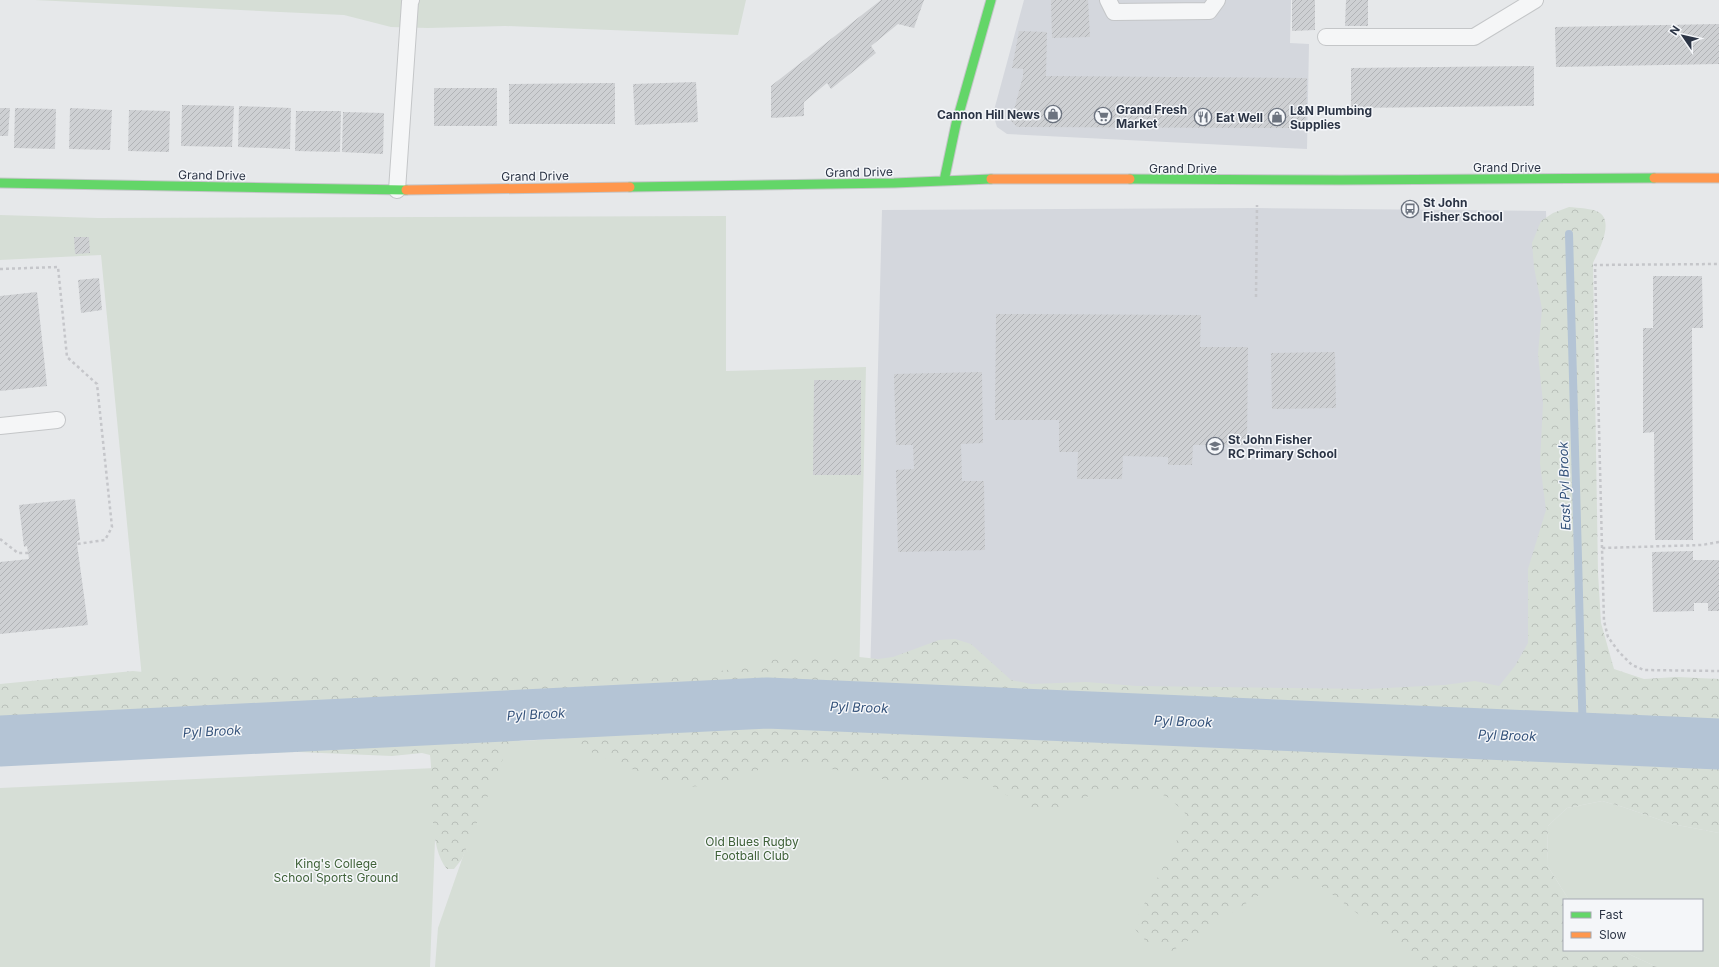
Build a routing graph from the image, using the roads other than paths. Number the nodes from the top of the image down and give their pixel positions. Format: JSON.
{"nodes":[{"id":1,"x":411,"y":0,"type":"edge"},
{"id":2,"x":991,"y":0,"type":"edge"},
{"id":3,"x":1108,"y":0,"type":"edge"},
{"id":4,"x":1218,"y":0,"type":"edge"},
{"id":5,"x":1535,"y":0,"type":"edge"},
{"id":6,"x":1326,"y":37,"type":"dead end"},
{"id":7,"x":1719,"y":178,"type":"edge"},
{"id":8,"x":944,"y":181,"type":"junction"},
{"id":9,"x":0,"y":183,"type":"edge"},
{"id":10,"x":397,"y":190,"type":"junction"},
{"id":11,"x":56,"y":420,"type":"dead end"},
{"id":12,"x":0,"y":426,"type":"edge"}],
"edges":[{"from":1,"to":10,"type":"lane"},
{"from":2,"to":8,"type":"main road"},
{"from":3,"to":4,"type":"lane"},
{"from":5,"to":6,"type":"lane"},
{"from":7,"to":8,"type":"main road","name":"Grand Drive"},
{"from":8,"to":10,"type":"main road","name":"Grand Drive"},
{"from":9,"to":10,"type":"main road","name":"Grand Drive"},
{"from":11,"to":12,"type":"lane"}]}
